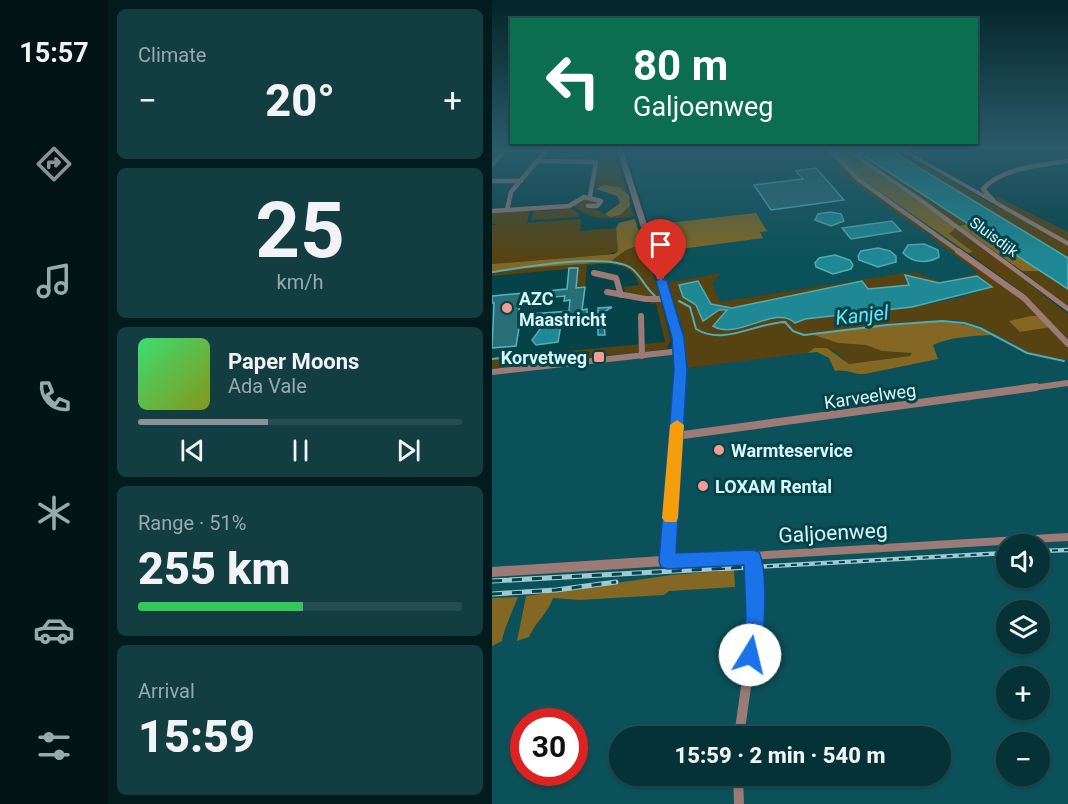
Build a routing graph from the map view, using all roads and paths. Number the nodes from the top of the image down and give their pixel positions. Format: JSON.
{"nodes":[{"id":1,"x":518,"y":185,"type":"edge"},
{"id":2,"x":594,"y":185,"type":"edge"},
{"id":3,"x":631,"y":185,"type":"edge"},
{"id":4,"x":865,"y":185,"type":"edge"},
{"id":5,"x":898,"y":185,"type":"edge"},
{"id":6,"x":961,"y":185,"type":"edge"},
{"id":7,"x":984,"y":185,"type":"edge"},
{"id":8,"x":590,"y":196,"type":"junction"},
{"id":9,"x":588,"y":206,"type":"dead end"},
{"id":10,"x":507,"y":210,"type":"junction"},
{"id":11,"x":492,"y":211,"type":"edge"},
{"id":12,"x":1011,"y":213,"type":"junction"},
{"id":13,"x":1068,"y":244,"type":"edge"},
{"id":14,"x":594,"y":273,"type":"dead end"},
{"id":15,"x":607,"y":292,"type":"dead end"},
{"id":16,"x":621,"y":295,"type":"junction"},
{"id":17,"x":667,"y":299,"type":"junction"},
{"id":18,"x":1068,"y":310,"type":"edge"},
{"id":19,"x":641,"y":316,"type":"dead end"},
{"id":20,"x":1068,"y":344,"type":"edge"},
{"id":21,"x":680,"y":351,"type":"junction"},
{"id":22,"x":642,"y":356,"type":"junction"},
{"id":23,"x":492,"y":372,"type":"edge"},
{"id":24,"x":1068,"y":383,"type":"edge"},
{"id":25,"x":676,"y":436,"type":"junction"},
{"id":26,"x":1068,"y":537,"type":"edge"},
{"id":27,"x":753,"y":557,"type":"junction"},
{"id":28,"x":667,"y":561,"type":"junction"},
{"id":29,"x":492,"y":572,"type":"edge"},
{"id":30,"x":740,"y":726,"type":"edge"},
{"id":31,"x":738,"y":786,"type":"edge"},
{"id":32,"x":739,"y":804,"type":"edge"}],
"edges":[{"from":1,"to":10,"type":"street"},
{"from":2,"to":8,"type":"street"},
{"from":3,"to":17,"type":"street"},
{"from":4,"to":20,"type":"street"},
{"from":5,"to":18,"type":"street","name":"Sluisdijk"},
{"from":6,"to":12,"type":"street","name":"Sluisdijk"},
{"from":7,"to":12,"type":"street"},
{"from":8,"to":9,"type":"street"},
{"from":8,"to":10,"type":"street"},
{"from":10,"to":11,"type":"street"},
{"from":12,"to":13,"type":"street","name":"Sluisdijk"},
{"from":14,"to":16,"type":"street"},
{"from":15,"to":16,"type":"street"},
{"from":16,"to":17,"type":"street"},
{"from":17,"to":21,"type":"street"},
{"from":19,"to":22,"type":"street"},
{"from":21,"to":22,"type":"street"},
{"from":21,"to":25,"type":"street"},
{"from":22,"to":23,"type":"street"},
{"from":24,"to":25,"type":"street","name":"Karveelweg"},
{"from":25,"to":28,"type":"street"},
{"from":26,"to":27,"type":"street","name":"Galjoenweg"},
{"from":27,"to":28,"type":"street","name":"Galjoenweg"},
{"from":27,"to":30,"type":"street"},
{"from":28,"to":29,"type":"street","name":"Galjoenweg"},
{"from":31,"to":32,"type":"street"}]}
